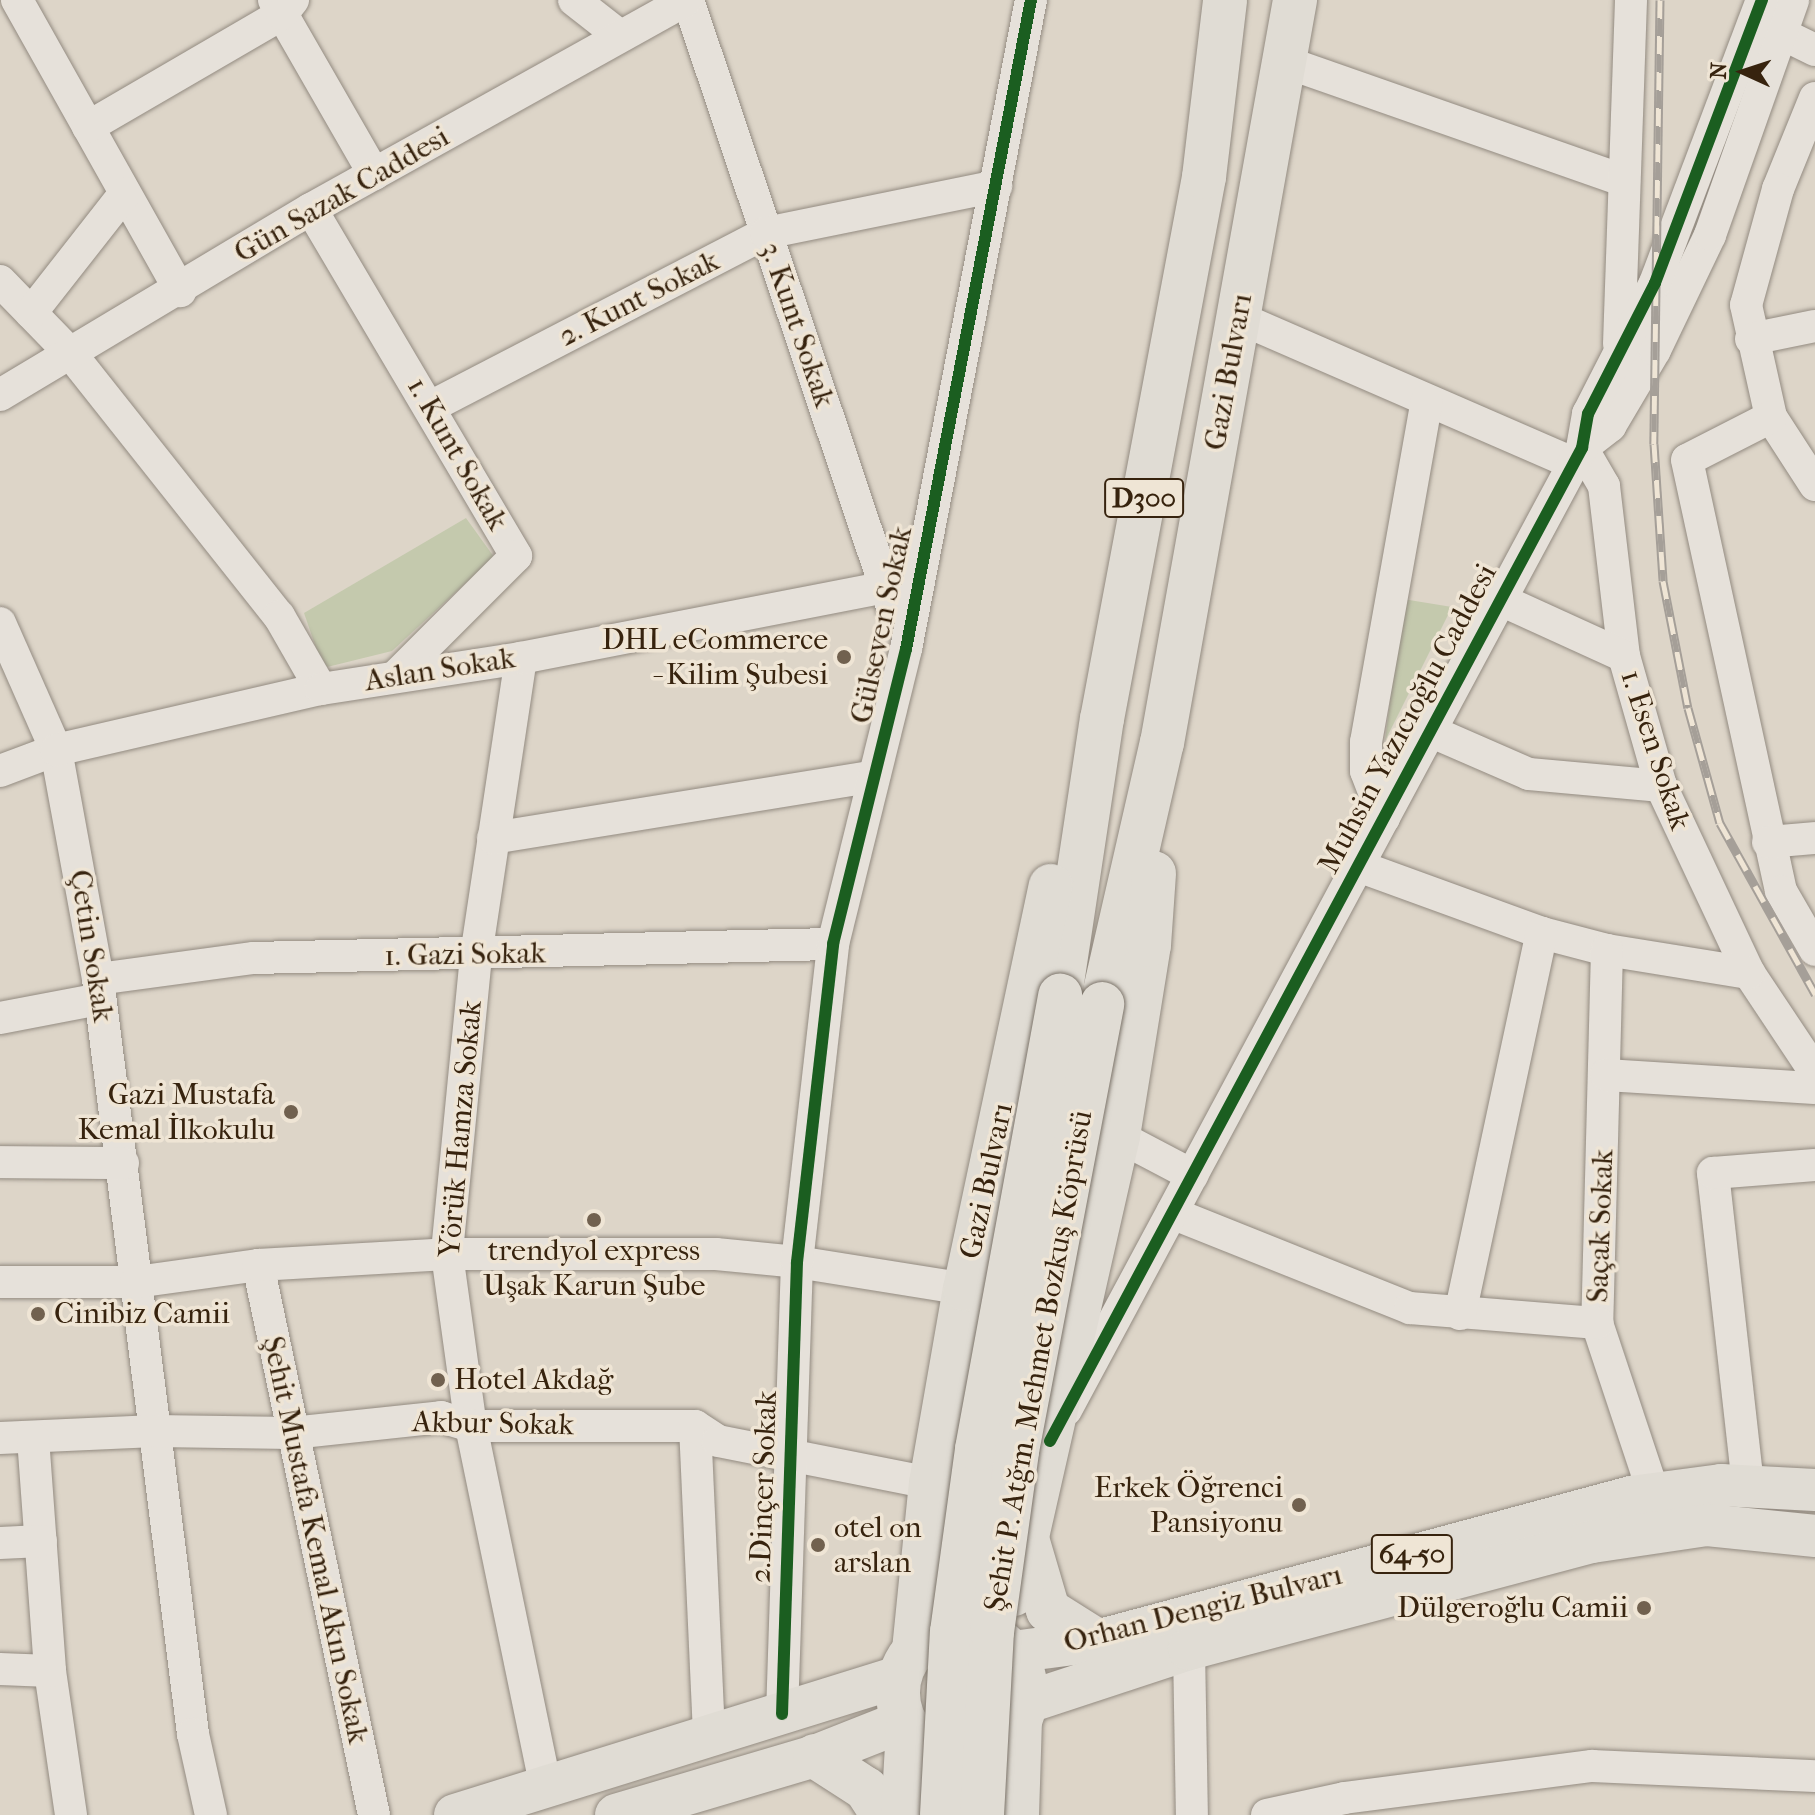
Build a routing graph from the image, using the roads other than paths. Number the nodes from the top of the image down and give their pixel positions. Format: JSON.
{"nodes":[{"id":1,"x":17,"y":0,"type":"edge"},
{"id":2,"x":574,"y":0,"type":"edge"},
{"id":3,"x":687,"y":0,"type":"edge"},
{"id":4,"x":1031,"y":0,"type":"edge"},
{"id":5,"x":1225,"y":0,"type":"edge"},
{"id":6,"x":1295,"y":0,"type":"edge"},
{"id":7,"x":1631,"y":0,"type":"edge"},
{"id":8,"x":1793,"y":0,"type":"edge"},
{"id":9,"x":283,"y":5,"type":"edge"},
{"id":10,"x":1767,"y":18,"type":"edge"},
{"id":11,"x":620,"y":36,"type":"junction"},
{"id":12,"x":1815,"y":50,"type":"edge"},
{"id":13,"x":1285,"y":62,"type":"junction"},
{"id":14,"x":1815,"y":98,"type":"edge"},
{"id":15,"x":88,"y":127,"type":"junction"},
{"id":16,"x":374,"y":174,"type":"junction"},
{"id":17,"x":1624,"y":181,"type":"junction"},
{"id":18,"x":996,"y":186,"type":"junction"},
{"id":19,"x":125,"y":193,"type":"junction"},
{"id":20,"x":311,"y":209,"type":"junction"},
{"id":21,"x":766,"y":233,"type":"junction"},
{"id":22,"x":0,"y":281,"type":"edge"},
{"id":23,"x":180,"y":291,"type":"junction"},
{"id":24,"x":31,"y":313,"type":"junction"},
{"id":25,"x":1239,"y":318,"type":"junction"},
{"id":26,"x":1815,"y":326,"type":"edge"},
{"id":27,"x":1751,"y":339,"type":"junction"},
{"id":28,"x":71,"y":354,"type":"junction"},
{"id":29,"x":1619,"y":355,"type":"junction"},
{"id":30,"x":0,"y":395,"type":"edge"},
{"id":31,"x":1427,"y":400,"type":"junction"},
{"id":32,"x":432,"y":406,"type":"junction"},
{"id":33,"x":1771,"y":417,"type":"junction"},
{"id":34,"x":1578,"y":456,"type":"junction"},
{"id":35,"x":1815,"y":485,"type":"edge"},
{"id":36,"x":885,"y":587,"type":"junction"},
{"id":37,"x":1501,"y":600,"type":"junction"},
{"id":38,"x":0,"y":623,"type":"edge"},
{"id":39,"x":906,"y":649,"type":"junction"},
{"id":40,"x":1624,"y":656,"type":"junction"},
{"id":41,"x":521,"y":658,"type":"junction"},
{"id":42,"x":397,"y":675,"type":"junction"},
{"id":43,"x":321,"y":689,"type":"junction"},
{"id":44,"x":1102,"y":719,"type":"junction"},
{"id":45,"x":1430,"y":731,"type":"junction"},
{"id":46,"x":1162,"y":743,"type":"junction"},
{"id":47,"x":56,"y":750,"type":"junction"},
{"id":48,"x":0,"y":771,"type":"edge"},
{"id":49,"x":874,"y":776,"type":"junction"},
{"id":50,"x":1661,"y":786,"type":"junction"},
{"id":51,"x":1384,"y":818,"type":"junction"},
{"id":52,"x":493,"y":838,"type":"junction"},
{"id":53,"x":1815,"y":838,"type":"edge"},
{"id":54,"x":1768,"y":842,"type":"junction"},
{"id":55,"x":1358,"y":866,"type":"junction"},
{"id":56,"x":1542,"y":933,"type":"junction"},
{"id":57,"x":833,"y":944,"type":"junction"},
{"id":58,"x":1607,"y":950,"type":"junction"},
{"id":59,"x":1815,"y":950,"type":"edge"},
{"id":60,"x":476,"y":956,"type":"junction"},
{"id":61,"x":1749,"y":973,"type":"junction"},
{"id":62,"x":99,"y":989,"type":"junction"},
{"id":63,"x":1060,"y":996,"type":"joint"},
{"id":64,"x":1102,"y":1004,"type":"joint"},
{"id":65,"x":0,"y":1018,"type":"edge"},
{"id":66,"x":1815,"y":1072,"type":"edge"},
{"id":67,"x":1606,"y":1075,"type":"junction"},
{"id":68,"x":1815,"y":1088,"type":"edge"},
{"id":69,"x":1118,"y":1136,"type":"junction"},
{"id":70,"x":0,"y":1162,"type":"edge"},
{"id":71,"x":123,"y":1163,"type":"junction"},
{"id":72,"x":1815,"y":1165,"type":"edge"},
{"id":73,"x":1192,"y":1175,"type":"junction"},
{"id":74,"x":1172,"y":1213,"type":"junction"},
{"id":75,"x":447,"y":1254,"type":"junction"},
{"id":76,"x":797,"y":1262,"type":"junction"},
{"id":77,"x":258,"y":1265,"type":"junction"},
{"id":78,"x":0,"y":1282,"type":"edge"},
{"id":79,"x":136,"y":1282,"type":"junction"},
{"id":80,"x":965,"y":1289,"type":"junction"},
{"id":81,"x":1460,"y":1314,"type":"junction"},
{"id":82,"x":1597,"y":1323,"type":"junction"},
{"id":83,"x":471,"y":1426,"type":"junction"},
{"id":84,"x":695,"y":1426,"type":"junction"},
{"id":85,"x":155,"y":1431,"type":"junction"},
{"id":86,"x":292,"y":1433,"type":"junction"},
{"id":87,"x":0,"y":1438,"type":"edge"},
{"id":88,"x":33,"y":1438,"type":"junction"},
{"id":89,"x":1050,"y":1441,"type":"junction"},
{"id":90,"x":792,"y":1457,"type":"junction"},
{"id":91,"x":1748,"y":1485,"type":"junction"},
{"id":92,"x":1815,"y":1490,"type":"edge"},
{"id":93,"x":1654,"y":1494,"type":"junction"},
{"id":94,"x":928,"y":1503,"type":"junction"},
{"id":95,"x":1815,"y":1536,"type":"edge"},
{"id":96,"x":1027,"y":1537,"type":"junction"},
{"id":97,"x":41,"y":1541,"type":"junction"},
{"id":98,"x":0,"y":1543,"type":"edge"},
{"id":99,"x":1097,"y":1641,"type":"junction"},
{"id":100,"x":1008,"y":1648,"type":"junction"},
{"id":101,"x":1189,"y":1649,"type":"junction"},
{"id":102,"x":906,"y":1664,"type":"junction"},
{"id":103,"x":0,"y":1669,"type":"edge"},
{"id":104,"x":50,"y":1671,"type":"junction"},
{"id":105,"x":1023,"y":1712,"type":"junction"},
{"id":106,"x":782,"y":1714,"type":"junction"},
{"id":107,"x":906,"y":1725,"type":"junction"},
{"id":108,"x":709,"y":1736,"type":"junction"},
{"id":109,"x":815,"y":1756,"type":"junction"},
{"id":110,"x":1815,"y":1776,"type":"edge"},
{"id":111,"x":546,"y":1787,"type":"junction"},
{"id":112,"x":71,"y":1815,"type":"edge"},
{"id":113,"x":211,"y":1815,"type":"edge"},
{"id":114,"x":374,"y":1815,"type":"edge"},
{"id":115,"x":455,"y":1815,"type":"edge"},
{"id":116,"x":616,"y":1815,"type":"edge"},
{"id":117,"x":883,"y":1815,"type":"edge"},
{"id":118,"x":903,"y":1815,"type":"edge"},
{"id":119,"x":942,"y":1815,"type":"edge"},
{"id":120,"x":982,"y":1815,"type":"edge"},
{"id":121,"x":1017,"y":1815,"type":"edge"},
{"id":122,"x":1192,"y":1815,"type":"edge"},
{"id":123,"x":1267,"y":1815,"type":"edge"}],
"edges":[{"from":1,"to":15,"type":"street"},
{"from":2,"to":11,"type":"street"},
{"from":3,"to":11,"type":"street","name":"Gün Sazak Caddesi"},
{"from":3,"to":21,"type":"street","name":"3. Kunt Sokak"},
{"from":4,"to":18,"type":"street","name":"Gülseven Sokak"},
{"from":5,"to":44,"type":"highway","name":"Gazi Bulvarı","number":"D300"},
{"from":6,"to":13,"type":"highway","name":"Gazi Bulvarı","number":"D300"},
{"from":7,"to":17,"type":"street"},
{"from":8,"to":10,"type":"street","name":"Muhsin Yazıcıoğlu Caddesi"},
{"from":9,"to":15,"type":"street"},
{"from":9,"to":16,"type":"street"},
{"from":10,"to":12,"type":"street"},
{"from":10,"to":29,"type":"street","name":"Muhsin Yazıcıoğlu Caddesi"},
{"from":10,"to":34,"type":"street","name":"Muhsin Yazıcıoğlu Caddesi"},
{"from":11,"to":16,"type":"street","name":"Gün Sazak Caddesi"},
{"from":13,"to":17,"type":"street"},
{"from":13,"to":25,"type":"highway","name":"Gazi Bulvarı","number":"D300"},
{"from":14,"to":27,"type":"street"},
{"from":15,"to":19,"type":"street"},
{"from":16,"to":20,"type":"street","name":"Gün Sazak Caddesi"},
{"from":17,"to":29,"type":"street"},
{"from":18,"to":21,"type":"street","name":"2. Kunt Sokak"},
{"from":18,"to":39,"type":"street","name":"Gülseven Sokak"},
{"from":19,"to":23,"type":"street"},
{"from":19,"to":24,"type":"street"},
{"from":20,"to":23,"type":"street","name":"Gün Sazak Caddesi"},
{"from":20,"to":32,"type":"street","name":"1. Kunt Sokak"},
{"from":21,"to":32,"type":"street","name":"2. Kunt Sokak"},
{"from":21,"to":36,"type":"street","name":"3. Kunt Sokak"},
{"from":22,"to":24,"type":"street"},
{"from":23,"to":28,"type":"street","name":"Gün Sazak Caddesi"},
{"from":24,"to":28,"type":"street"},
{"from":25,"to":31,"type":"street"},
{"from":25,"to":46,"type":"highway","name":"Gazi Bulvarı","number":"D300"},
{"from":26,"to":27,"type":"street"},
{"from":27,"to":33,"type":"street"},
{"from":28,"to":30,"type":"street","name":"Gün Sazak Caddesi"},
{"from":28,"to":43,"type":"street"},
{"from":29,"to":34,"type":"street","name":"Muhsin Yazıcıoğlu Caddesi"},
{"from":31,"to":34,"type":"street"},
{"from":31,"to":51,"type":"street"},
{"from":32,"to":42,"type":"street","name":"1. Kunt Sokak"},
{"from":33,"to":35,"type":"street"},
{"from":33,"to":54,"type":"street"},
{"from":34,"to":37,"type":"street","name":"Muhsin Yazıcıoğlu Caddesi"},
{"from":34,"to":40,"type":"street","name":"1. Esen Sokak"},
{"from":36,"to":39,"type":"street","name":"3. Kunt Sokak"},
{"from":36,"to":41,"type":"street","name":"Aslan Sokak"},
{"from":37,"to":40,"type":"street"},
{"from":37,"to":45,"type":"street","name":"Muhsin Yazıcıoğlu Caddesi"},
{"from":38,"to":47,"type":"street","name":"Çetin Sokak"},
{"from":39,"to":49,"type":"street","name":"Gülseven Sokak"},
{"from":40,"to":50,"type":"street","name":"1. Esen Sokak"},
{"from":41,"to":42,"type":"street","name":"Aslan Sokak"},
{"from":41,"to":52,"type":"street","name":"Yörük Hamza Sokak"},
{"from":42,"to":43,"type":"street","name":"Aslan Sokak"},
{"from":43,"to":47,"type":"street","name":"Aslan Sokak"},
{"from":44,"to":63,"type":"highway","name":"Gazi Bulvarı","number":"D300"},
{"from":44,"to":80,"type":"highway","name":"Gazi Bulvarı"},
{"from":45,"to":50,"type":"street"},
{"from":45,"to":51,"type":"street","name":"Muhsin Yazıcıoğlu Caddesi"},
{"from":46,"to":64,"type":"highway","name":"Gazi Bulvarı","number":"D300"},
{"from":46,"to":69,"type":"highway","name":"Gazi Bulvarı"},
{"from":47,"to":48,"type":"street","name":"Aslan Sokak"},
{"from":47,"to":62,"type":"street","name":"Çetin Sokak"},
{"from":49,"to":52,"type":"street"},
{"from":49,"to":57,"type":"street","name":"Gülseven Sokak"},
{"from":50,"to":61,"type":"street","name":"1. Esen Sokak"},
{"from":51,"to":55,"type":"street","name":"Muhsin Yazıcıoğlu Caddesi"},
{"from":52,"to":60,"type":"street","name":"Yörük Hamza Sokak"},
{"from":53,"to":54,"type":"street"},
{"from":54,"to":59,"type":"street"},
{"from":55,"to":56,"type":"street"},
{"from":55,"to":73,"type":"street","name":"Muhsin Yazıcıoğlu Caddesi"},
{"from":56,"to":58,"type":"street"},
{"from":56,"to":81,"type":"street"},
{"from":57,"to":60,"type":"street","name":"1. Gazi Sokak"},
{"from":57,"to":76,"type":"street","name":"Gülseven Sokak"},
{"from":58,"to":61,"type":"street"},
{"from":58,"to":67,"type":"street","name":"Saçak Sokak"},
{"from":60,"to":62,"type":"street","name":"1. Gazi Sokak"},
{"from":60,"to":75,"type":"street","name":"Yörük Hamza Sokak"},
{"from":61,"to":66,"type":"street","name":"1. Esen Sokak"},
{"from":62,"to":65,"type":"street","name":"1. Gazi Sokak"},
{"from":62,"to":71,"type":"street","name":"Çetin Sokak"},
{"from":63,"to":119,"type":"highway","name":"Şehit P. Atğm. Mehmet Bozkuş Köprüsü","bridge":true},
{"from":64,"to":120,"type":"highway","name":"Şehit P. Atğm. Mehmet Bozkuş Köprüsü","number":"D300","bridge":true},
{"from":67,"to":68,"type":"street"},
{"from":67,"to":82,"type":"street","name":"Saçak Sokak"},
{"from":69,"to":73,"type":"street"},
{"from":69,"to":89,"type":"highway","name":"Gazi Bulvarı"},
{"from":70,"to":71,"type":"street"},
{"from":71,"to":79,"type":"street","name":"Çetin Sokak"},
{"from":72,"to":91,"type":"street"},
{"from":73,"to":74,"type":"street","name":"Muhsin Yazıcıoğlu Caddesi"},
{"from":74,"to":81,"type":"street"},
{"from":74,"to":89,"type":"street","name":"Muhsin Yazıcıoğlu Caddesi"},
{"from":75,"to":76,"type":"street"},
{"from":75,"to":77,"type":"street"},
{"from":75,"to":83,"type":"street","name":"Yörük Hamza Sokak"},
{"from":76,"to":80,"type":"street"},
{"from":76,"to":90,"type":"street","name":"2.Dinçer Sokak"},
{"from":77,"to":79,"type":"street"},
{"from":77,"to":86,"type":"street","name":"Şehit Mustafa Kemal Akın Sokak"},
{"from":78,"to":79,"type":"street"},
{"from":79,"to":85,"type":"street","name":"Çetin Sokak"},
{"from":80,"to":94,"type":"highway","name":"Gazi Bulvarı"},
{"from":81,"to":82,"type":"street"},
{"from":82,"to":93,"type":"street","name":"Saçak Sokak"},
{"from":83,"to":84,"type":"street","name":"Akbur Sokak"},
{"from":83,"to":86,"type":"street","name":"Akbur Sokak"},
{"from":83,"to":111,"type":"street","name":"Yörük Hamza Sokak"},
{"from":84,"to":90,"type":"street","name":"Akbur Sokak"},
{"from":84,"to":108,"type":"street"},
{"from":85,"to":86,"type":"street","name":"Akbur Sokak"},
{"from":85,"to":88,"type":"street","name":"Akbur Sokak"},
{"from":85,"to":113,"type":"street","name":"Çetin Sokak"},
{"from":86,"to":114,"type":"street","name":"Şehit Mustafa Kemal Akın Sokak"},
{"from":87,"to":88,"type":"street","name":"Akbur Sokak"},
{"from":88,"to":97,"type":"street"},
{"from":89,"to":96,"type":"highway","name":"Gazi Bulvarı"},
{"from":90,"to":94,"type":"street","name":"Akbur Sokak"},
{"from":90,"to":106,"type":"street","name":"2.Dinçer Sokak"},
{"from":91,"to":92,"type":"main road","name":"Orhan Dengiz Bulvarı","number":"64-50"},
{"from":91,"to":93,"type":"main road","name":"Orhan Dengiz Bulvarı","number":"64-50"},
{"from":93,"to":99,"type":"main road","name":"Orhan Dengiz Bulvarı","number":"64-50"},
{"from":94,"to":96,"type":"highway"},
{"from":94,"to":102,"type":"highway","name":"Gazi Bulvarı"},
{"from":95,"to":101,"type":"main road","name":"Orhan Dengiz Bulvarı","number":"64-50"},
{"from":96,"to":99,"type":"highway"},
{"from":96,"to":100,"type":"highway","name":"Gazi Bulvarı"},
{"from":97,"to":98,"type":"street"},
{"from":97,"to":104,"type":"street"},
{"from":99,"to":100,"type":"main road","name":"Orhan Dengiz Bulvarı","number":"64-50"},
{"from":100,"to":102,"type":"highway"},
{"from":100,"to":105,"type":"highway"},
{"from":101,"to":105,"type":"main road","name":"Orhan Dengiz Bulvarı","number":"64-50"},
{"from":101,"to":122,"type":"street"},
{"from":102,"to":106,"type":"main road"},
{"from":102,"to":107,"type":"highway"},
{"from":103,"to":104,"type":"street"},
{"from":104,"to":112,"type":"street"},
{"from":105,"to":107,"type":"highway"},
{"from":105,"to":121,"type":"highway"},
{"from":106,"to":108,"type":"main road"},
{"from":107,"to":109,"type":"main road"},
{"from":107,"to":118,"type":"highway"},
{"from":108,"to":111,"type":"main road"},
{"from":109,"to":116,"type":"main road"},
{"from":109,"to":117,"type":"highway"},
{"from":110,"to":123,"type":"street"},
{"from":111,"to":115,"type":"main road"}]}
